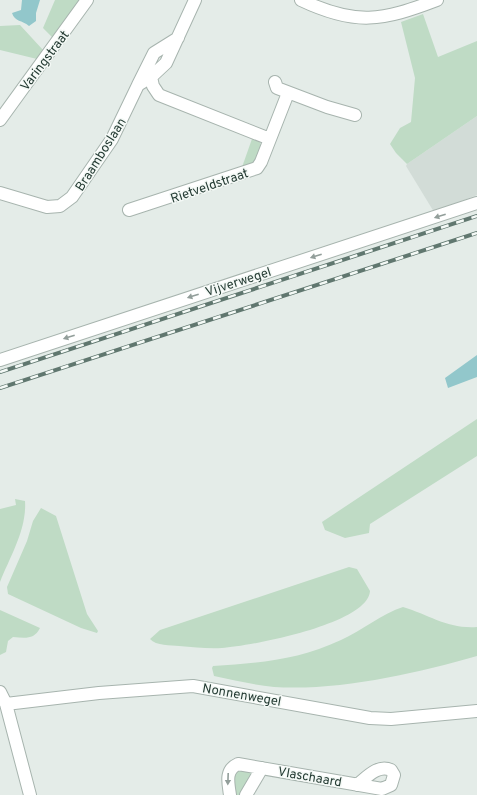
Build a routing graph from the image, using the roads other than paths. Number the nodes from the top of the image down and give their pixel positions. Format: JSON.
{"nodes":[{"id":1,"x":87,"y":0,"type":"edge"},
{"id":2,"x":195,"y":0,"type":"edge"},
{"id":3,"x":301,"y":0,"type":"edge"},
{"id":4,"x":437,"y":0,"type":"edge"},
{"id":5,"x":178,"y":38,"type":"junction"},
{"id":6,"x":151,"y":77,"type":"junction"},
{"id":7,"x":275,"y":82,"type":"dead end"},
{"id":8,"x":138,"y":85,"type":"junction"},
{"id":9,"x":288,"y":93,"type":"junction"},
{"id":10,"x":355,"y":115,"type":"dead end"},
{"id":11,"x":0,"y":120,"type":"edge"},
{"id":12,"x":270,"y":139,"type":"junction"},
{"id":13,"x":0,"y":193,"type":"edge"},
{"id":14,"x":477,"y":203,"type":"edge"},
{"id":15,"x":129,"y":210,"type":"dead end"},
{"id":16,"x":0,"y":360,"type":"edge"},
{"id":17,"x":0,"y":692,"type":"edge"},
{"id":18,"x":6,"y":704,"type":"junction"},
{"id":19,"x":477,"y":712,"type":"edge"},
{"id":20,"x":262,"y":768,"type":"junction"},
{"id":21,"x":357,"y":785,"type":"dead end"},
{"id":22,"x":30,"y":795,"type":"edge"},
{"id":23,"x":230,"y":795,"type":"edge"},
{"id":24,"x":246,"y":795,"type":"edge"}],
"edges":[{"from":1,"to":11,"type":"street","name":"Varingstraat"},
{"from":2,"to":5,"type":"street"},
{"from":3,"to":4,"type":"street"},
{"from":5,"to":6,"type":"street"},
{"from":5,"to":8,"type":"street","name":"Braamboslaan"},
{"from":6,"to":8,"type":"street"},
{"from":6,"to":12,"type":"street"},
{"from":7,"to":9,"type":"street"},
{"from":8,"to":13,"type":"street","name":"Braamboslaan"},
{"from":9,"to":10,"type":"street"},
{"from":9,"to":12,"type":"street","name":"Rietveldstraat"},
{"from":12,"to":15,"type":"street","name":"Rietveldstraat"},
{"from":14,"to":16,"type":"street","name":"Vijverwegel","one_way":true},
{"from":17,"to":18,"type":"street"},
{"from":18,"to":19,"type":"street","name":"Nonnenwegel"},
{"from":18,"to":22,"type":"street"},
{"from":20,"to":21,"type":"street","name":"Vlaschaard"},
{"from":20,"to":23,"type":"street","name":"Vlaschaard","one_way":true},
{"from":20,"to":24,"type":"street","name":"Vlaschaard"}]}
